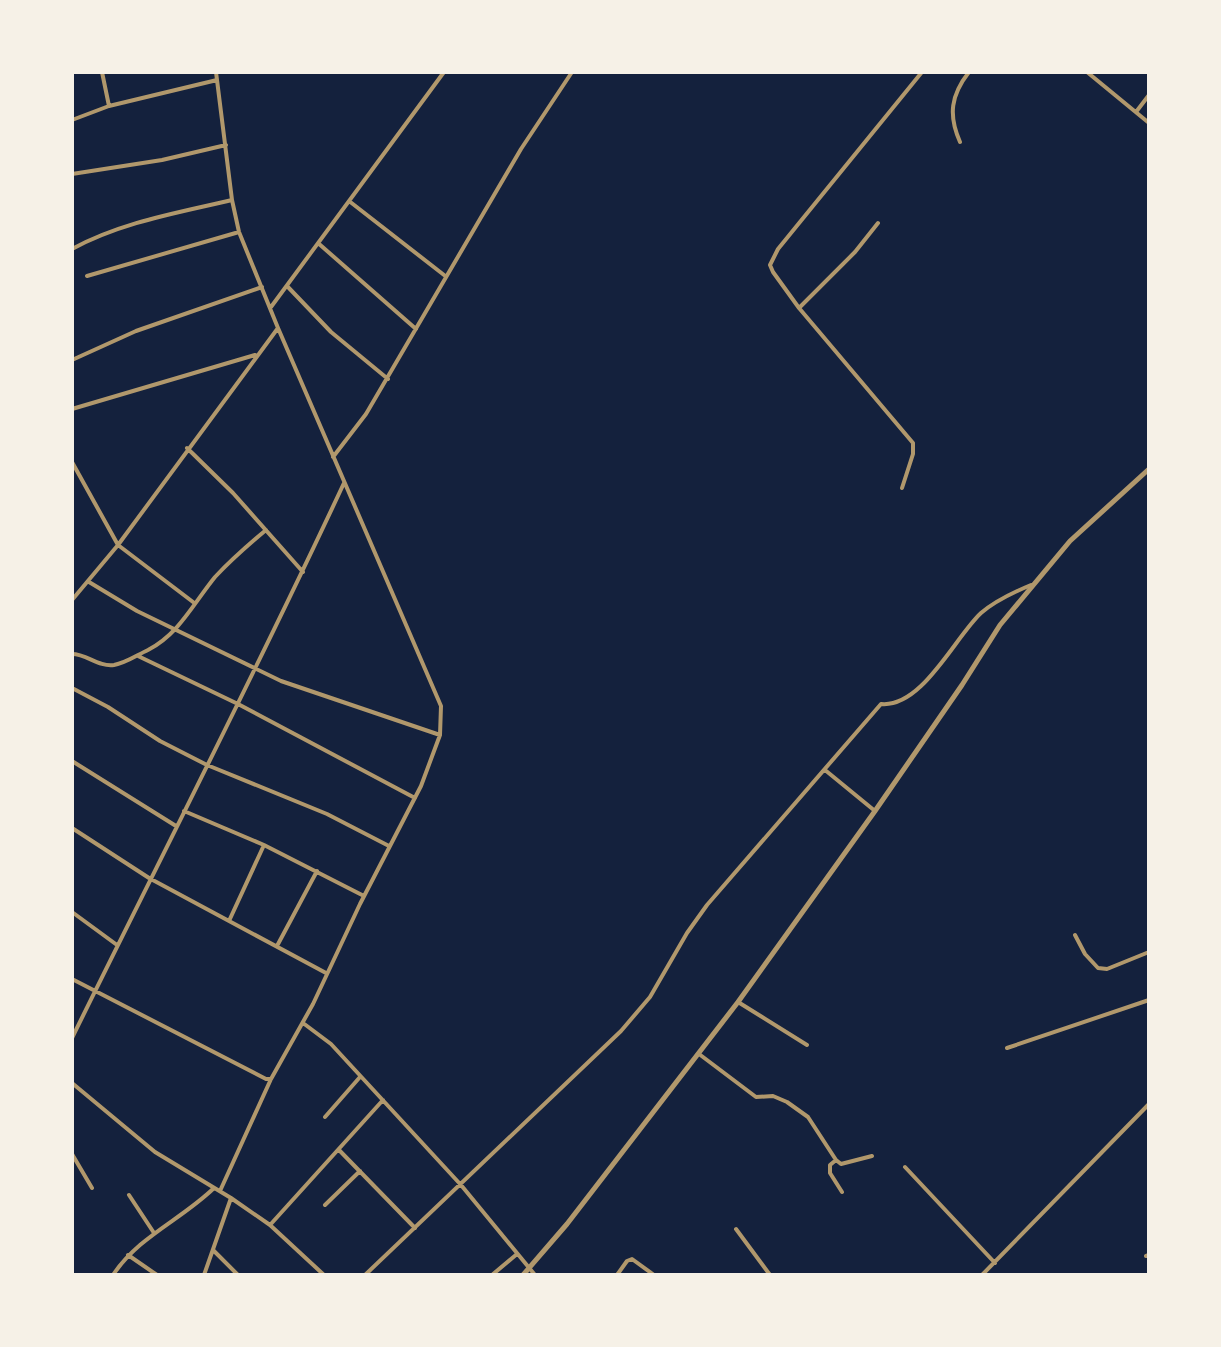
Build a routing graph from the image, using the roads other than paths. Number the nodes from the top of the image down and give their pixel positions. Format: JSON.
{"nodes":[{"id":1,"x":102,"y":72,"type":"edge"},
{"id":2,"x":216,"y":72,"type":"edge"},
{"id":3,"x":444,"y":72,"type":"edge"},
{"id":4,"x":572,"y":72,"type":"edge"},
{"id":5,"x":922,"y":72,"type":"edge"},
{"id":6,"x":969,"y":72,"type":"edge"},
{"id":7,"x":1087,"y":72,"type":"edge"},
{"id":8,"x":217,"y":80,"type":"junction"},
{"id":9,"x":1149,"y":95,"type":"edge"},
{"id":10,"x":109,"y":106,"type":"junction"},
{"id":11,"x":1136,"y":112,"type":"junction"},
{"id":12,"x":72,"y":120,"type":"edge"},
{"id":13,"x":1149,"y":123,"type":"edge"},
{"id":14,"x":960,"y":142,"type":"dead end"},
{"id":15,"x":226,"y":145,"type":"junction"},
{"id":16,"x":72,"y":174,"type":"edge"},
{"id":17,"x":232,"y":200,"type":"junction"},
{"id":18,"x":349,"y":201,"type":"junction"},
{"id":19,"x":878,"y":223,"type":"dead end"},
{"id":20,"x":239,"y":232,"type":"junction"},
{"id":21,"x":318,"y":243,"type":"junction"},
{"id":22,"x":72,"y":249,"type":"edge"},
{"id":23,"x":87,"y":276,"type":"dead end"},
{"id":24,"x":445,"y":276,"type":"junction"},
{"id":25,"x":286,"y":286,"type":"junction"},
{"id":26,"x":262,"y":287,"type":"junction"},
{"id":27,"x":271,"y":307,"type":"junction"},
{"id":28,"x":799,"y":308,"type":"junction"},
{"id":29,"x":278,"y":328,"type":"junction"},
{"id":30,"x":416,"y":329,"type":"junction"},
{"id":31,"x":257,"y":355,"type":"junction"},
{"id":32,"x":72,"y":360,"type":"edge"},
{"id":33,"x":388,"y":379,"type":"junction"},
{"id":34,"x":72,"y":409,"type":"edge"},
{"id":35,"x":187,"y":448,"type":"junction"},
{"id":36,"x":333,"y":457,"type":"junction"},
{"id":37,"x":72,"y":462,"type":"edge"},
{"id":38,"x":1149,"y":469,"type":"edge"},
{"id":39,"x":344,"y":483,"type":"junction"},
{"id":40,"x":902,"y":488,"type":"dead end"},
{"id":41,"x":266,"y":530,"type":"junction"},
{"id":42,"x":118,"y":545,"type":"junction"},
{"id":43,"x":303,"y":572,"type":"junction"},
{"id":44,"x":89,"y":582,"type":"junction"},
{"id":45,"x":1034,"y":585,"type":"junction"},
{"id":46,"x":72,"y":600,"type":"edge"},
{"id":47,"x":194,"y":603,"type":"junction"},
{"id":48,"x":176,"y":630,"type":"junction"},
{"id":49,"x":72,"y":654,"type":"edge"},
{"id":50,"x":138,"y":656,"type":"junction"},
{"id":51,"x":257,"y":668,"type":"junction"},
{"id":52,"x":72,"y":688,"type":"edge"},
{"id":53,"x":238,"y":704,"type":"junction"},
{"id":54,"x":440,"y":735,"type":"junction"},
{"id":55,"x":72,"y":761,"type":"edge"},
{"id":56,"x":207,"y":765,"type":"junction"},
{"id":57,"x":825,"y":770,"type":"junction"},
{"id":58,"x":415,"y":798,"type":"junction"},
{"id":59,"x":184,"y":811,"type":"junction"},
{"id":60,"x":875,"y":811,"type":"junction"},
{"id":61,"x":176,"y":826,"type":"junction"},
{"id":62,"x":72,"y":828,"type":"edge"},
{"id":63,"x":264,"y":845,"type":"junction"},
{"id":64,"x":389,"y":846,"type":"junction"},
{"id":65,"x":317,"y":871,"type":"junction"},
{"id":66,"x":149,"y":878,"type":"junction"},
{"id":67,"x":364,"y":896,"type":"junction"},
{"id":68,"x":72,"y":912,"type":"edge"},
{"id":69,"x":229,"y":921,"type":"junction"},
{"id":70,"x":1075,"y":935,"type":"dead end"},
{"id":71,"x":117,"y":945,"type":"junction"},
{"id":72,"x":277,"y":946,"type":"junction"},
{"id":73,"x":1149,"y":952,"type":"edge"},
{"id":74,"x":326,"y":973,"type":"junction"},
{"id":75,"x":72,"y":979,"type":"edge"},
{"id":76,"x":95,"y":992,"type":"junction"},
{"id":77,"x":1149,"y":1000,"type":"edge"},
{"id":78,"x":738,"y":1002,"type":"junction"},
{"id":79,"x":303,"y":1023,"type":"junction"},
{"id":80,"x":72,"y":1038,"type":"edge"},
{"id":81,"x":807,"y":1045,"type":"dead end"},
{"id":82,"x":1007,"y":1048,"type":"dead end"},
{"id":83,"x":697,"y":1053,"type":"junction"},
{"id":84,"x":361,"y":1076,"type":"junction"},
{"id":85,"x":271,"y":1079,"type":"junction"},
{"id":86,"x":72,"y":1083,"type":"edge"},
{"id":87,"x":383,"y":1100,"type":"junction"},
{"id":88,"x":1149,"y":1104,"type":"edge"},
{"id":89,"x":325,"y":1117,"type":"dead end"},
{"id":90,"x":339,"y":1150,"type":"junction"},
{"id":91,"x":72,"y":1154,"type":"edge"},
{"id":92,"x":872,"y":1156,"type":"dead end"},
{"id":93,"x":836,"y":1160,"type":"junction"},
{"id":94,"x":905,"y":1167,"type":"dead end"},
{"id":95,"x":360,"y":1171,"type":"junction"},
{"id":96,"x":461,"y":1185,"type":"junction"},
{"id":97,"x":92,"y":1188,"type":"dead end"},
{"id":98,"x":214,"y":1188,"type":"junction"},
{"id":99,"x":220,"y":1191,"type":"junction"},
{"id":100,"x":842,"y":1192,"type":"dead end"},
{"id":101,"x":129,"y":1195,"type":"dead end"},
{"id":102,"x":231,"y":1198,"type":"junction"},
{"id":103,"x":325,"y":1205,"type":"dead end"},
{"id":104,"x":270,"y":1225,"type":"junction"},
{"id":105,"x":415,"y":1228,"type":"junction"},
{"id":106,"x":736,"y":1229,"type":"dead end"},
{"id":107,"x":154,"y":1233,"type":"junction"},
{"id":108,"x":213,"y":1250,"type":"junction"},
{"id":109,"x":517,"y":1254,"type":"junction"},
{"id":110,"x":128,"y":1255,"type":"junction"},
{"id":111,"x":995,"y":1263,"type":"junction"},
{"id":112,"x":527,"y":1268,"type":"junction"},
{"id":113,"x":113,"y":1275,"type":"edge"},
{"id":114,"x":157,"y":1275,"type":"edge"},
{"id":115,"x":204,"y":1275,"type":"edge"},
{"id":116,"x":238,"y":1275,"type":"edge"},
{"id":117,"x":324,"y":1275,"type":"edge"},
{"id":118,"x":365,"y":1275,"type":"edge"},
{"id":119,"x":492,"y":1275,"type":"edge"},
{"id":120,"x":523,"y":1275,"type":"edge"},
{"id":121,"x":535,"y":1275,"type":"edge"},
{"id":122,"x":617,"y":1275,"type":"edge"},
{"id":123,"x":654,"y":1275,"type":"edge"},
{"id":124,"x":770,"y":1275,"type":"edge"},
{"id":125,"x":982,"y":1275,"type":"edge"}],
"edges":[{"from":1,"to":10,"type":"street"},
{"from":2,"to":8,"type":"street"},
{"from":3,"to":18,"type":"street"},
{"from":4,"to":24,"type":"street"},
{"from":5,"to":28,"type":"street"},
{"from":6,"to":14,"type":"street"},
{"from":7,"to":11,"type":"street"},
{"from":8,"to":10,"type":"street"},
{"from":8,"to":15,"type":"street"},
{"from":9,"to":11,"type":"street"},
{"from":10,"to":12,"type":"street"},
{"from":11,"to":13,"type":"street"},
{"from":15,"to":16,"type":"street"},
{"from":15,"to":17,"type":"street"},
{"from":17,"to":20,"type":"street"},
{"from":17,"to":22,"type":"street"},
{"from":18,"to":21,"type":"street"},
{"from":18,"to":24,"type":"street"},
{"from":19,"to":28,"type":"street"},
{"from":20,"to":23,"type":"street"},
{"from":20,"to":26,"type":"street"},
{"from":21,"to":25,"type":"street"},
{"from":21,"to":30,"type":"street"},
{"from":24,"to":30,"type":"street"},
{"from":25,"to":27,"type":"street"},
{"from":25,"to":33,"type":"street"},
{"from":26,"to":27,"type":"street"},
{"from":26,"to":32,"type":"street"},
{"from":27,"to":29,"type":"street"},
{"from":28,"to":40,"type":"street"},
{"from":29,"to":31,"type":"street"},
{"from":29,"to":36,"type":"street"},
{"from":30,"to":33,"type":"street"},
{"from":31,"to":34,"type":"street"},
{"from":31,"to":35,"type":"street"},
{"from":33,"to":36,"type":"street"},
{"from":35,"to":41,"type":"street"},
{"from":35,"to":42,"type":"street"},
{"from":36,"to":39,"type":"street"},
{"from":37,"to":42,"type":"street"},
{"from":38,"to":45,"type":"street"},
{"from":39,"to":43,"type":"street"},
{"from":39,"to":54,"type":"street"},
{"from":41,"to":43,"type":"street"},
{"from":41,"to":47,"type":"street"},
{"from":42,"to":44,"type":"street"},
{"from":42,"to":47,"type":"street"},
{"from":43,"to":51,"type":"street"},
{"from":44,"to":46,"type":"street"},
{"from":44,"to":48,"type":"street"},
{"from":45,"to":57,"type":"street"},
{"from":45,"to":60,"type":"street"},
{"from":47,"to":48,"type":"street"},
{"from":48,"to":50,"type":"street"},
{"from":48,"to":51,"type":"street"},
{"from":49,"to":50,"type":"street"},
{"from":50,"to":53,"type":"street"},
{"from":51,"to":53,"type":"street"},
{"from":51,"to":54,"type":"street"},
{"from":52,"to":56,"type":"street"},
{"from":53,"to":56,"type":"street"},
{"from":53,"to":58,"type":"street"},
{"from":54,"to":58,"type":"street"},
{"from":55,"to":61,"type":"street"},
{"from":56,"to":59,"type":"street"},
{"from":56,"to":64,"type":"street"},
{"from":57,"to":60,"type":"street"},
{"from":57,"to":96,"type":"street"},
{"from":58,"to":64,"type":"street"},
{"from":59,"to":61,"type":"street"},
{"from":59,"to":63,"type":"street"},
{"from":60,"to":78,"type":"street"},
{"from":61,"to":66,"type":"street"},
{"from":62,"to":66,"type":"street"},
{"from":63,"to":65,"type":"street"},
{"from":63,"to":69,"type":"street"},
{"from":64,"to":67,"type":"street"},
{"from":65,"to":67,"type":"street"},
{"from":65,"to":72,"type":"street"},
{"from":66,"to":69,"type":"street"},
{"from":66,"to":71,"type":"street"},
{"from":67,"to":74,"type":"street"},
{"from":68,"to":71,"type":"street"},
{"from":69,"to":72,"type":"street"},
{"from":70,"to":73,"type":"street"},
{"from":71,"to":76,"type":"street"},
{"from":72,"to":74,"type":"street"},
{"from":74,"to":79,"type":"street"},
{"from":75,"to":76,"type":"street"},
{"from":76,"to":80,"type":"street"},
{"from":76,"to":85,"type":"street"},
{"from":77,"to":82,"type":"street"},
{"from":78,"to":81,"type":"street"},
{"from":78,"to":83,"type":"street"},
{"from":79,"to":84,"type":"street"},
{"from":79,"to":85,"type":"street"},
{"from":83,"to":93,"type":"street"},
{"from":83,"to":112,"type":"street"},
{"from":84,"to":87,"type":"street"},
{"from":84,"to":89,"type":"street"},
{"from":85,"to":99,"type":"street"},
{"from":86,"to":98,"type":"street"},
{"from":87,"to":90,"type":"street"},
{"from":87,"to":96,"type":"street"},
{"from":88,"to":111,"type":"street"},
{"from":90,"to":95,"type":"street"},
{"from":90,"to":104,"type":"street"},
{"from":91,"to":97,"type":"street"},
{"from":92,"to":93,"type":"street"},
{"from":93,"to":100,"type":"street"},
{"from":94,"to":111,"type":"street"},
{"from":95,"to":103,"type":"street"},
{"from":95,"to":105,"type":"street"},
{"from":96,"to":105,"type":"street"},
{"from":96,"to":109,"type":"street"},
{"from":98,"to":99,"type":"street"},
{"from":98,"to":107,"type":"street"},
{"from":99,"to":102,"type":"street"},
{"from":101,"to":107,"type":"street"},
{"from":102,"to":104,"type":"street"},
{"from":102,"to":108,"type":"street"},
{"from":104,"to":117,"type":"street"},
{"from":105,"to":118,"type":"street"},
{"from":106,"to":124,"type":"street"},
{"from":107,"to":110,"type":"street"},
{"from":108,"to":115,"type":"street"},
{"from":108,"to":116,"type":"street"},
{"from":109,"to":112,"type":"street"},
{"from":109,"to":119,"type":"street"},
{"from":110,"to":113,"type":"street"},
{"from":110,"to":114,"type":"street"},
{"from":111,"to":125,"type":"street"},
{"from":112,"to":120,"type":"street"},
{"from":112,"to":121,"type":"street"},
{"from":122,"to":123,"type":"street"}]}
